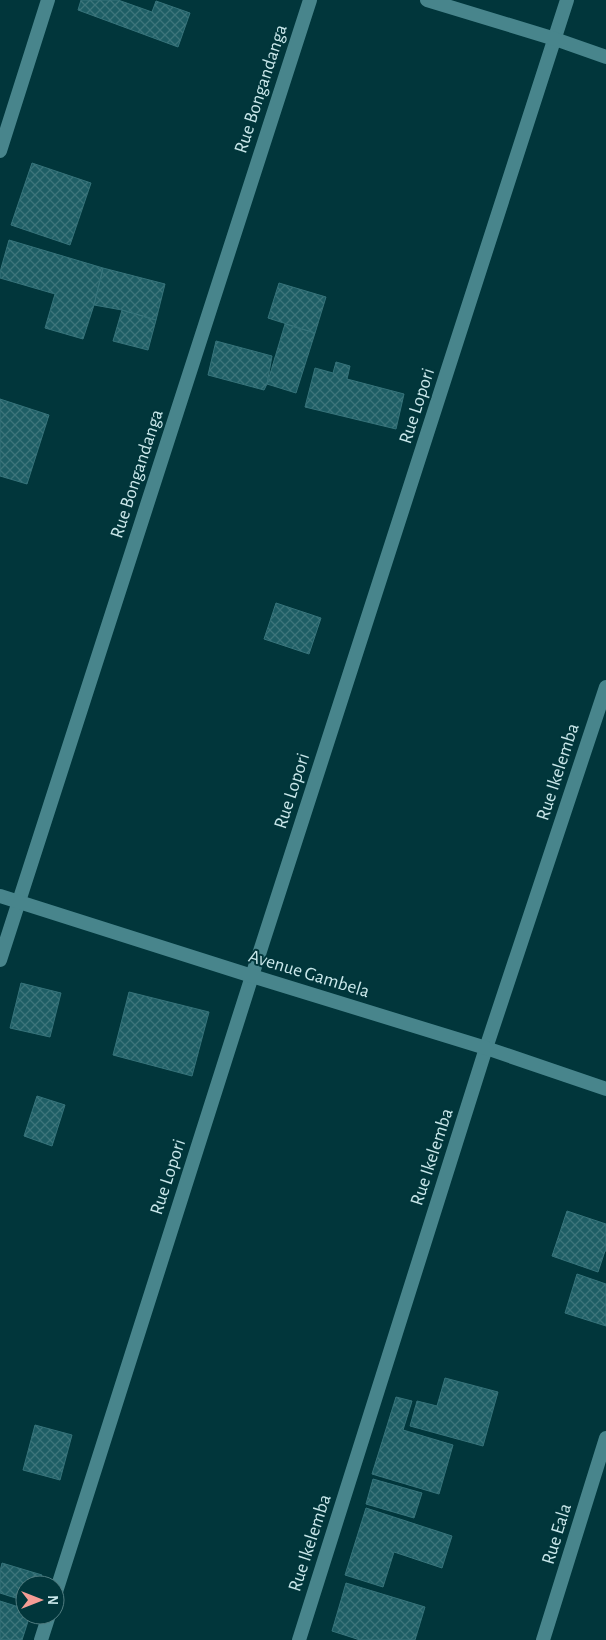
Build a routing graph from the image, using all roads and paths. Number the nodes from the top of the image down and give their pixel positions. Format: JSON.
{"nodes":[{"id":1,"x":48,"y":0,"type":"edge"},
{"id":2,"x":310,"y":0,"type":"edge"},
{"id":3,"x":427,"y":0,"type":"edge"},
{"id":4,"x":567,"y":0,"type":"edge"},
{"id":5,"x":555,"y":39,"type":"junction"},
{"id":6,"x":606,"y":57,"type":"edge"},
{"id":7,"x":0,"y":151,"type":"edge"},
{"id":8,"x":606,"y":687,"type":"edge"},
{"id":9,"x":0,"y":896,"type":"edge"},
{"id":10,"x":18,"y":902,"type":"junction"},
{"id":11,"x":0,"y":960,"type":"edge"},
{"id":12,"x":252,"y":976,"type":"junction"},
{"id":13,"x":486,"y":1048,"type":"junction"},
{"id":14,"x":606,"y":1089,"type":"edge"},
{"id":15,"x":606,"y":1438,"type":"edge"},
{"id":16,"x":61,"y":1575,"type":"edge"},
{"id":17,"x":45,"y":1625,"type":"edge"},
{"id":18,"x":40,"y":1640,"type":"edge"},
{"id":19,"x":299,"y":1640,"type":"edge"},
{"id":20,"x":543,"y":1640,"type":"edge"}],
"edges":[{"from":1,"to":7,"type":"street"},
{"from":2,"to":10,"type":"street","name":"Rue Bongandanga"},
{"from":3,"to":5,"type":"street"},
{"from":4,"to":5,"type":"street","name":"Rue Lopori"},
{"from":5,"to":6,"type":"street"},
{"from":5,"to":12,"type":"street","name":"Rue Lopori"},
{"from":8,"to":13,"type":"street","name":"Rue Ikelemba"},
{"from":9,"to":10,"type":"street","name":"Avenue Gambela"},
{"from":10,"to":11,"type":"street","name":"Rue Bongandanga"},
{"from":10,"to":12,"type":"street","name":"Avenue Gambela"},
{"from":12,"to":13,"type":"street","name":"Avenue Gambela"},
{"from":12,"to":16,"type":"street","name":"Rue Lopori"},
{"from":13,"to":14,"type":"street","name":"Avenue Gambela"},
{"from":13,"to":19,"type":"street","name":"Rue Ikelemba"},
{"from":15,"to":20,"type":"street","name":"Rue Eala"},
{"from":17,"to":18,"type":"street"}]}
